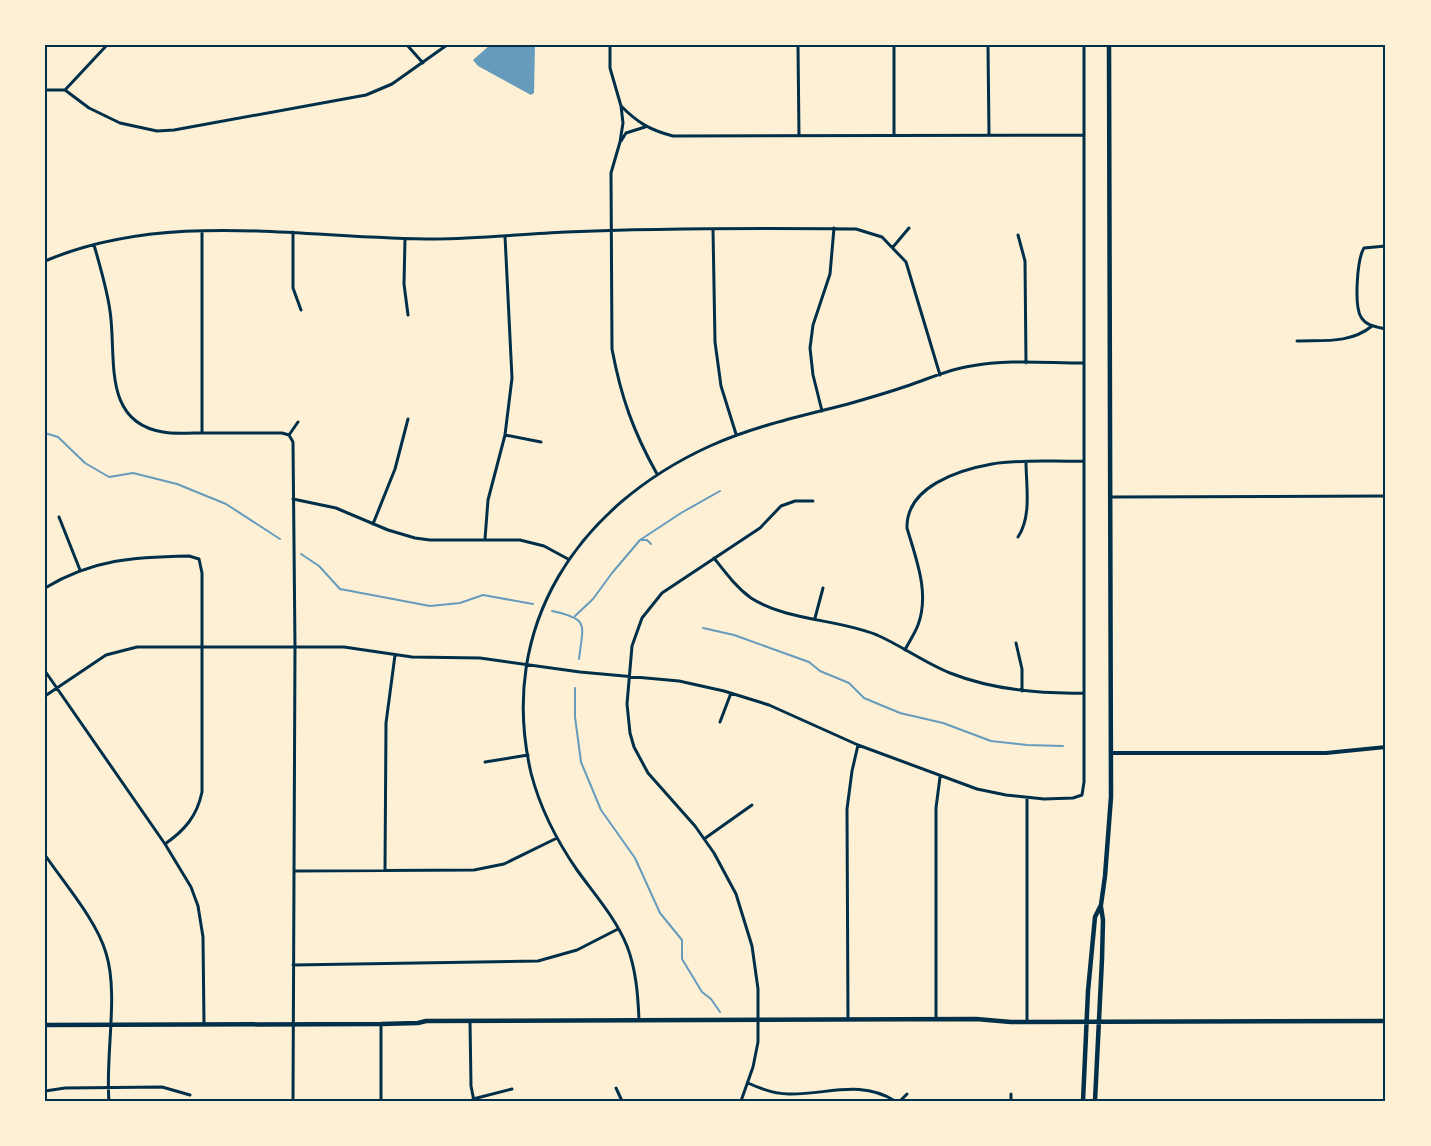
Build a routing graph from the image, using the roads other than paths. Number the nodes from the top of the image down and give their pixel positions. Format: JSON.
{"nodes":[{"id":1,"x":107,"y":45,"type":"edge"},
{"id":2,"x":407,"y":45,"type":"edge"},
{"id":3,"x":447,"y":45,"type":"edge"},
{"id":4,"x":609,"y":45,"type":"edge"},
{"id":5,"x":798,"y":45,"type":"edge"},
{"id":6,"x":894,"y":45,"type":"edge"},
{"id":7,"x":988,"y":45,"type":"edge"},
{"id":8,"x":1084,"y":45,"type":"edge"},
{"id":9,"x":1109,"y":45,"type":"edge"},
{"id":10,"x":423,"y":63,"type":"junction"},
{"id":11,"x":45,"y":90,"type":"edge"},
{"id":12,"x":65,"y":90,"type":"junction"},
{"id":13,"x":621,"y":106,"type":"junction"},
{"id":14,"x":646,"y":127,"type":"junction"},
{"id":15,"x":894,"y":135,"type":"junction"},
{"id":16,"x":989,"y":135,"type":"junction"},
{"id":17,"x":1083,"y":135,"type":"junction"},
{"id":18,"x":799,"y":136,"type":"junction"},
{"id":19,"x":620,"y":142,"type":"junction"},
{"id":20,"x":834,"y":228,"type":"junction"},
{"id":21,"x":909,"y":228,"type":"dead end"},
{"id":22,"x":713,"y":229,"type":"junction"},
{"id":23,"x":610,"y":231,"type":"junction"},
{"id":24,"x":202,"y":232,"type":"junction"},
{"id":25,"x":293,"y":232,"type":"junction"},
{"id":26,"x":1018,"y":235,"type":"dead end"},
{"id":27,"x":505,"y":236,"type":"junction"},
{"id":28,"x":405,"y":239,"type":"junction"},
{"id":29,"x":94,"y":244,"type":"junction"},
{"id":30,"x":1386,"y":246,"type":"edge"},
{"id":31,"x":893,"y":247,"type":"junction"},
{"id":32,"x":45,"y":261,"type":"edge"},
{"id":33,"x":301,"y":310,"type":"dead end"},
{"id":34,"x":408,"y":315,"type":"dead end"},
{"id":35,"x":1372,"y":326,"type":"junction"},
{"id":36,"x":1386,"y":329,"type":"edge"},
{"id":37,"x":1297,"y":341,"type":"dead end"},
{"id":38,"x":1026,"y":363,"type":"junction"},
{"id":39,"x":1084,"y":363,"type":"junction"},
{"id":40,"x":940,"y":375,"type":"junction"},
{"id":41,"x":822,"y":411,"type":"junction"},
{"id":42,"x":408,"y":419,"type":"dead end"},
{"id":43,"x":298,"y":422,"type":"dead end"},
{"id":44,"x":202,"y":433,"type":"junction"},
{"id":45,"x":289,"y":435,"type":"junction"},
{"id":46,"x":505,"y":435,"type":"junction"},
{"id":47,"x":736,"y":435,"type":"junction"},
{"id":48,"x":540,"y":442,"type":"dead end"},
{"id":49,"x":1084,"y":461,"type":"junction"},
{"id":50,"x":1026,"y":462,"type":"junction"},
{"id":51,"x":657,"y":474,"type":"junction"},
{"id":52,"x":1386,"y":496,"type":"edge"},
{"id":53,"x":1110,"y":497,"type":"junction"},
{"id":54,"x":293,"y":500,"type":"junction"},
{"id":55,"x":813,"y":501,"type":"dead end"},
{"id":56,"x":59,"y":517,"type":"dead end"},
{"id":57,"x":373,"y":524,"type":"junction"},
{"id":58,"x":1018,"y":537,"type":"dead end"},
{"id":59,"x":485,"y":539,"type":"junction"},
{"id":60,"x":714,"y":558,"type":"junction"},
{"id":61,"x":569,"y":559,"type":"junction"},
{"id":62,"x":80,"y":570,"type":"junction"},
{"id":63,"x":45,"y":588,"type":"edge"},
{"id":64,"x":823,"y":588,"type":"dead end"},
{"id":65,"x":815,"y":619,"type":"junction"},
{"id":66,"x":1016,"y":643,"type":"dead end"},
{"id":67,"x":202,"y":646,"type":"junction"},
{"id":68,"x":295,"y":646,"type":"junction"},
{"id":69,"x":905,"y":650,"type":"junction"},
{"id":70,"x":395,"y":654,"type":"junction"},
{"id":71,"x":527,"y":664,"type":"junction"},
{"id":72,"x":45,"y":671,"type":"edge"},
{"id":73,"x":628,"y":675,"type":"junction"},
{"id":74,"x":57,"y":688,"type":"junction"},
{"id":75,"x":1023,"y":691,"type":"junction"},
{"id":76,"x":731,"y":693,"type":"junction"},
{"id":77,"x":1084,"y":693,"type":"junction"},
{"id":78,"x":45,"y":696,"type":"edge"},
{"id":79,"x":720,"y":722,"type":"dead end"},
{"id":80,"x":858,"y":745,"type":"junction"},
{"id":81,"x":1386,"y":747,"type":"edge"},
{"id":82,"x":1111,"y":753,"type":"junction"},
{"id":83,"x":528,"y":755,"type":"junction"},
{"id":84,"x":485,"y":762,"type":"dead end"},
{"id":85,"x":940,"y":777,"type":"junction"},
{"id":86,"x":1027,"y":798,"type":"junction"},
{"id":87,"x":752,"y":805,"type":"dead end"},
{"id":88,"x":557,"y":838,"type":"junction"},
{"id":89,"x":704,"y":839,"type":"junction"},
{"id":90,"x":165,"y":844,"type":"junction"},
{"id":91,"x":45,"y":855,"type":"edge"},
{"id":92,"x":385,"y":870,"type":"junction"},
{"id":93,"x":294,"y":871,"type":"junction"},
{"id":94,"x":1101,"y":904,"type":"junction"},
{"id":95,"x":618,"y":929,"type":"junction"},
{"id":96,"x":293,"y":965,"type":"junction"},
{"id":97,"x":848,"y":1019,"type":"junction"},
{"id":98,"x":936,"y":1019,"type":"junction"},
{"id":99,"x":639,"y":1020,"type":"junction"},
{"id":100,"x":759,"y":1020,"type":"junction"},
{"id":101,"x":470,"y":1021,"type":"junction"},
{"id":102,"x":1386,"y":1021,"type":"edge"},
{"id":103,"x":1027,"y":1022,"type":"junction"},
{"id":104,"x":1086,"y":1022,"type":"junction"},
{"id":105,"x":1098,"y":1022,"type":"junction"},
{"id":106,"x":204,"y":1024,"type":"junction"},
{"id":107,"x":293,"y":1024,"type":"junction"},
{"id":108,"x":381,"y":1024,"type":"junction"},
{"id":109,"x":45,"y":1025,"type":"edge"},
{"id":110,"x":110,"y":1025,"type":"junction"},
{"id":111,"x":748,"y":1083,"type":"junction"},
{"id":112,"x":108,"y":1088,"type":"junction"},
{"id":113,"x":616,"y":1088,"type":"dead end"},
{"id":114,"x":512,"y":1089,"type":"dead end"},
{"id":115,"x":45,"y":1091,"type":"edge"},
{"id":116,"x":907,"y":1094,"type":"dead end"},
{"id":117,"x":1011,"y":1094,"type":"dead end"},
{"id":118,"x":190,"y":1095,"type":"dead end"},
{"id":119,"x":473,"y":1100,"type":"edge"},
{"id":120,"x":109,"y":1101,"type":"edge"},
{"id":121,"x":293,"y":1101,"type":"edge"},
{"id":122,"x":381,"y":1101,"type":"edge"},
{"id":123,"x":622,"y":1101,"type":"edge"},
{"id":124,"x":741,"y":1101,"type":"edge"},
{"id":125,"x":895,"y":1101,"type":"edge"},
{"id":126,"x":900,"y":1101,"type":"edge"},
{"id":127,"x":1011,"y":1101,"type":"edge"},
{"id":128,"x":1083,"y":1101,"type":"edge"},
{"id":129,"x":1095,"y":1101,"type":"edge"}],
"edges":[{"from":1,"to":12,"type":"street"},
{"from":2,"to":10,"type":"street"},
{"from":3,"to":10,"type":"street"},
{"from":4,"to":13,"type":"street"},
{"from":5,"to":18,"type":"street"},
{"from":6,"to":15,"type":"street"},
{"from":7,"to":16,"type":"street"},
{"from":8,"to":17,"type":"street"},
{"from":9,"to":53,"type":"main road"},
{"from":10,"to":12,"type":"street"},
{"from":11,"to":12,"type":"street"},
{"from":13,"to":14,"type":"street"},
{"from":13,"to":19,"type":"street"},
{"from":14,"to":18,"type":"street"},
{"from":14,"to":19,"type":"street"},
{"from":15,"to":16,"type":"street"},
{"from":15,"to":18,"type":"street"},
{"from":16,"to":17,"type":"street"},
{"from":17,"to":39,"type":"street"},
{"from":19,"to":23,"type":"street"},
{"from":20,"to":22,"type":"street"},
{"from":20,"to":31,"type":"street"},
{"from":20,"to":41,"type":"street"},
{"from":21,"to":31,"type":"street"},
{"from":22,"to":23,"type":"street"},
{"from":22,"to":47,"type":"street"},
{"from":23,"to":27,"type":"street"},
{"from":23,"to":51,"type":"street"},
{"from":24,"to":25,"type":"street"},
{"from":24,"to":29,"type":"street"},
{"from":24,"to":44,"type":"street"},
{"from":25,"to":28,"type":"street"},
{"from":25,"to":33,"type":"street"},
{"from":26,"to":38,"type":"street"},
{"from":27,"to":28,"type":"street"},
{"from":27,"to":46,"type":"street"},
{"from":28,"to":34,"type":"street"},
{"from":29,"to":32,"type":"street"},
{"from":29,"to":44,"type":"street"},
{"from":30,"to":35,"type":"street"},
{"from":31,"to":40,"type":"street"},
{"from":35,"to":36,"type":"street"},
{"from":35,"to":37,"type":"street"},
{"from":38,"to":39,"type":"street"},
{"from":38,"to":40,"type":"street"},
{"from":39,"to":49,"type":"street"},
{"from":40,"to":41,"type":"street"},
{"from":41,"to":47,"type":"street"},
{"from":42,"to":57,"type":"street"},
{"from":43,"to":45,"type":"street"},
{"from":44,"to":45,"type":"street"},
{"from":45,"to":54,"type":"street"},
{"from":46,"to":48,"type":"street"},
{"from":46,"to":59,"type":"street"},
{"from":47,"to":51,"type":"street"},
{"from":49,"to":50,"type":"street"},
{"from":49,"to":77,"type":"street"},
{"from":50,"to":58,"type":"street"},
{"from":50,"to":69,"type":"street"},
{"from":51,"to":61,"type":"street"},
{"from":52,"to":53,"type":"street"},
{"from":53,"to":82,"type":"main road"},
{"from":54,"to":57,"type":"street"},
{"from":54,"to":68,"type":"street"},
{"from":55,"to":60,"type":"street"},
{"from":56,"to":62,"type":"street"},
{"from":57,"to":59,"type":"street"},
{"from":59,"to":61,"type":"street"},
{"from":60,"to":65,"type":"street"},
{"from":60,"to":73,"type":"street"},
{"from":61,"to":71,"type":"street"},
{"from":62,"to":63,"type":"street"},
{"from":62,"to":67,"type":"street"},
{"from":64,"to":65,"type":"street"},
{"from":65,"to":69,"type":"street"},
{"from":66,"to":75,"type":"street"},
{"from":67,"to":68,"type":"street"},
{"from":67,"to":74,"type":"street"},
{"from":67,"to":90,"type":"street"},
{"from":68,"to":70,"type":"street"},
{"from":68,"to":93,"type":"street"},
{"from":69,"to":75,"type":"street"},
{"from":70,"to":71,"type":"street"},
{"from":70,"to":92,"type":"street"},
{"from":71,"to":73,"type":"street"},
{"from":71,"to":83,"type":"street"},
{"from":72,"to":74,"type":"street"},
{"from":73,"to":76,"type":"street"},
{"from":73,"to":89,"type":"street"},
{"from":74,"to":78,"type":"street"},
{"from":74,"to":90,"type":"street"},
{"from":75,"to":77,"type":"street"},
{"from":76,"to":79,"type":"street"},
{"from":76,"to":80,"type":"street"},
{"from":77,"to":86,"type":"street"},
{"from":80,"to":85,"type":"street"},
{"from":80,"to":97,"type":"street"},
{"from":81,"to":82,"type":"street"},
{"from":82,"to":94,"type":"main road"},
{"from":83,"to":84,"type":"street"},
{"from":83,"to":88,"type":"street"},
{"from":85,"to":86,"type":"street"},
{"from":85,"to":98,"type":"street"},
{"from":86,"to":103,"type":"street"},
{"from":87,"to":89,"type":"street"},
{"from":88,"to":92,"type":"street"},
{"from":88,"to":95,"type":"street"},
{"from":89,"to":100,"type":"street"},
{"from":90,"to":106,"type":"street"},
{"from":91,"to":110,"type":"street"},
{"from":92,"to":93,"type":"street"},
{"from":93,"to":96,"type":"street"},
{"from":94,"to":104,"type":"main road"},
{"from":94,"to":105,"type":"main road"},
{"from":95,"to":96,"type":"street"},
{"from":95,"to":99,"type":"street"},
{"from":96,"to":107,"type":"street"},
{"from":97,"to":98,"type":"main road"},
{"from":97,"to":100,"type":"main road"},
{"from":98,"to":103,"type":"main road"},
{"from":99,"to":100,"type":"main road"},
{"from":99,"to":101,"type":"main road"},
{"from":100,"to":111,"type":"street"},
{"from":101,"to":108,"type":"main road"},
{"from":101,"to":119,"type":"street"},
{"from":102,"to":105,"type":"main road"},
{"from":103,"to":104,"type":"main road"},
{"from":104,"to":105,"type":"main road"},
{"from":104,"to":128,"type":"main road"},
{"from":105,"to":129,"type":"main road"},
{"from":106,"to":107,"type":"main road"},
{"from":106,"to":110,"type":"main road"},
{"from":107,"to":108,"type":"main road"},
{"from":107,"to":121,"type":"street"},
{"from":108,"to":122,"type":"street"},
{"from":109,"to":110,"type":"main road"},
{"from":110,"to":112,"type":"street"},
{"from":111,"to":124,"type":"street"},
{"from":111,"to":125,"type":"street"},
{"from":112,"to":115,"type":"street"},
{"from":112,"to":118,"type":"street"},
{"from":112,"to":120,"type":"street"},
{"from":113,"to":123,"type":"street"},
{"from":114,"to":119,"type":"street"},
{"from":116,"to":126,"type":"street"},
{"from":117,"to":127,"type":"street"}]}
